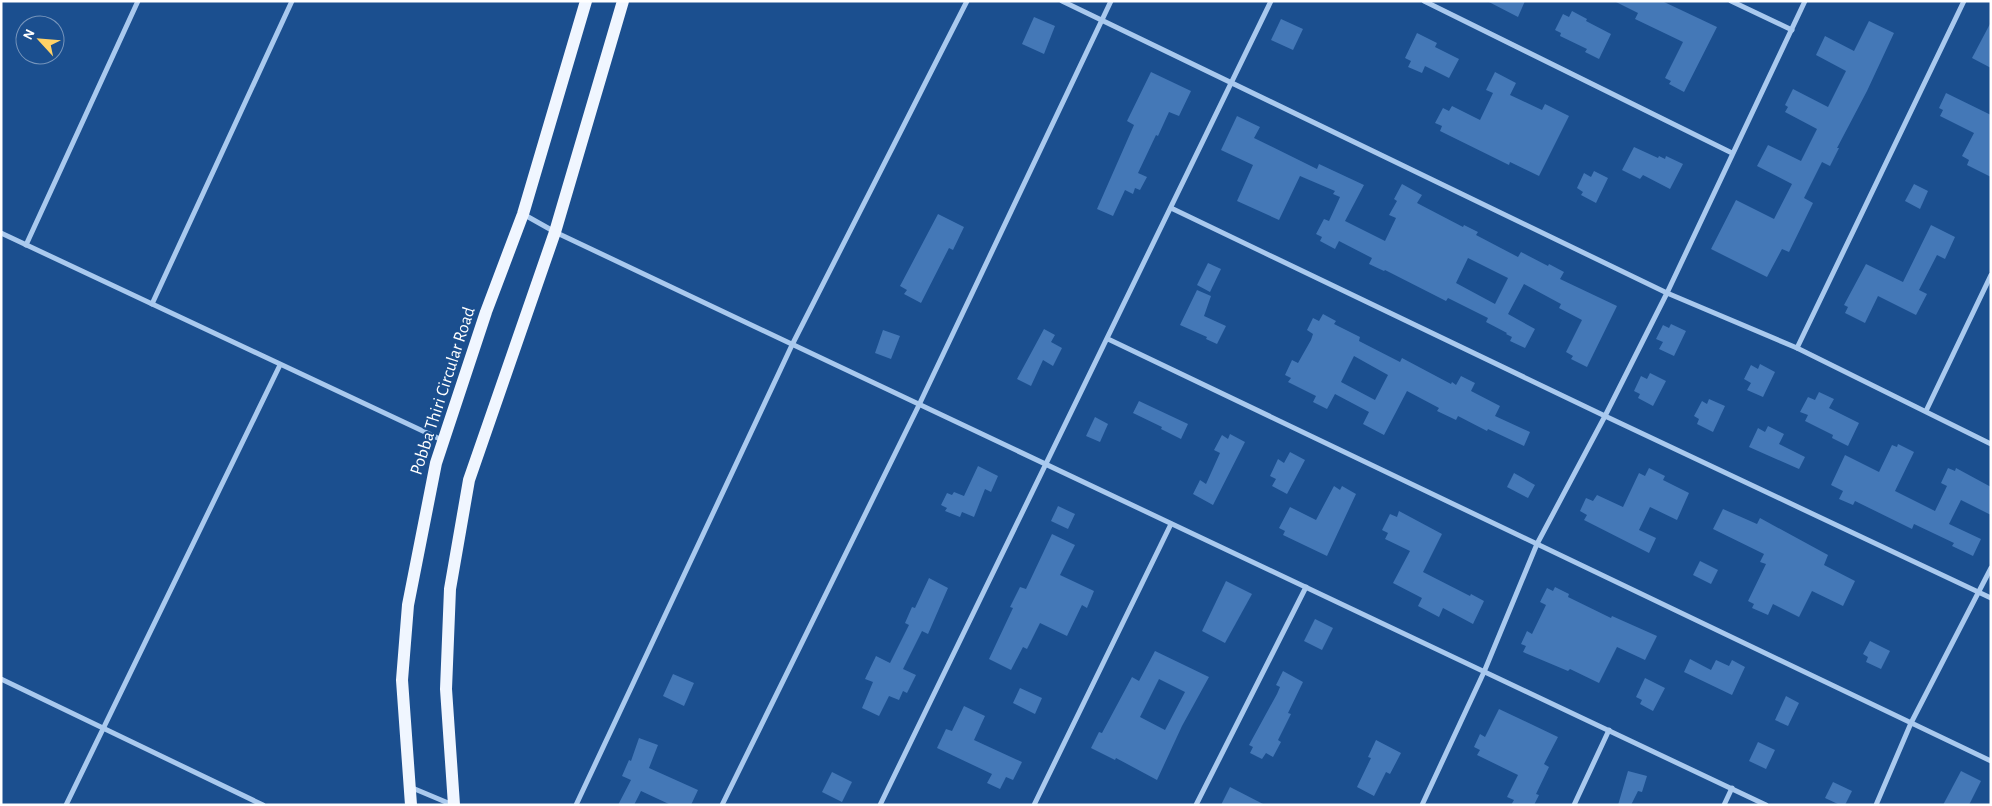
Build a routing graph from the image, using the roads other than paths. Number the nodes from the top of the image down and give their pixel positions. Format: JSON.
{"nodes":[{"id":1,"x":138,"y":1,"type":"edge"},
{"id":2,"x":292,"y":1,"type":"edge"},
{"id":3,"x":586,"y":1,"type":"edge"},
{"id":4,"x":623,"y":1,"type":"edge"},
{"id":5,"x":967,"y":1,"type":"edge"},
{"id":6,"x":1062,"y":1,"type":"edge"},
{"id":7,"x":1111,"y":1,"type":"edge"},
{"id":8,"x":1270,"y":1,"type":"edge"},
{"id":9,"x":1424,"y":1,"type":"edge"},
{"id":10,"x":1731,"y":1,"type":"edge"},
{"id":11,"x":1805,"y":1,"type":"edge"},
{"id":12,"x":1964,"y":1,"type":"edge"},
{"id":13,"x":1102,"y":21,"type":"junction"},
{"id":14,"x":1792,"y":30,"type":"junction"},
{"id":15,"x":1231,"y":82,"type":"junction"},
{"id":16,"x":1732,"y":153,"type":"junction"},
{"id":17,"x":1171,"y":208,"type":"junction"},
{"id":18,"x":523,"y":214,"type":"junction"},
{"id":19,"x":555,"y":232,"type":"junction"},
{"id":20,"x":1,"y":233,"type":"edge"},
{"id":21,"x":26,"y":245,"type":"junction"},
{"id":22,"x":1991,"y":275,"type":"edge"},
{"id":23,"x":1667,"y":293,"type":"junction"},
{"id":24,"x":152,"y":304,"type":"junction"},
{"id":25,"x":1108,"y":339,"type":"junction"},
{"id":26,"x":792,"y":345,"type":"junction"},
{"id":27,"x":1796,"y":348,"type":"junction"},
{"id":28,"x":280,"y":366,"type":"junction"},
{"id":29,"x":919,"y":405,"type":"junction"},
{"id":30,"x":1926,"y":411,"type":"junction"},
{"id":31,"x":1605,"y":416,"type":"junction"},
{"id":32,"x":442,"y":440,"type":"junction"},
{"id":33,"x":1991,"y":444,"type":"edge"},
{"id":34,"x":1046,"y":465,"type":"junction"},
{"id":35,"x":1171,"y":524,"type":"junction"},
{"id":36,"x":1537,"y":544,"type":"junction"},
{"id":37,"x":1991,"y":568,"type":"edge"},
{"id":38,"x":1306,"y":587,"type":"junction"},
{"id":39,"x":1979,"y":592,"type":"junction"},
{"id":40,"x":1991,"y":598,"type":"edge"},
{"id":41,"x":1484,"y":672,"type":"junction"},
{"id":42,"x":1,"y":679,"type":"edge"},
{"id":43,"x":1911,"y":723,"type":"junction"},
{"id":44,"x":103,"y":727,"type":"junction"},
{"id":45,"x":1609,"y":730,"type":"junction"},
{"id":46,"x":1991,"y":761,"type":"edge"},
{"id":47,"x":410,"y":787,"type":"junction"},
{"id":48,"x":1732,"y":788,"type":"junction"},
{"id":49,"x":66,"y":805,"type":"edge"},
{"id":50,"x":263,"y":805,"type":"edge"},
{"id":51,"x":411,"y":805,"type":"edge"},
{"id":52,"x":454,"y":805,"type":"edge"},
{"id":53,"x":576,"y":805,"type":"edge"},
{"id":54,"x":722,"y":805,"type":"edge"},
{"id":55,"x":880,"y":805,"type":"edge"},
{"id":56,"x":1034,"y":805,"type":"edge"},
{"id":57,"x":1196,"y":805,"type":"edge"},
{"id":58,"x":1422,"y":805,"type":"edge"},
{"id":59,"x":1574,"y":805,"type":"edge"},
{"id":60,"x":1724,"y":805,"type":"edge"},
{"id":61,"x":1766,"y":805,"type":"edge"},
{"id":62,"x":1876,"y":805,"type":"edge"}],
"edges":[{"from":1,"to":21,"type":"street"},
{"from":2,"to":24,"type":"street"},
{"from":3,"to":18,"type":"main road","name":"Pobba Thiri Circular Road"},
{"from":4,"to":19,"type":"main road"},
{"from":5,"to":26,"type":"street"},
{"from":6,"to":13,"type":"street"},
{"from":7,"to":13,"type":"street"},
{"from":8,"to":15,"type":"street"},
{"from":9,"to":16,"type":"street"},
{"from":10,"to":14,"type":"street"},
{"from":11,"to":14,"type":"street"},
{"from":12,"to":27,"type":"street"},
{"from":13,"to":15,"type":"street"},
{"from":13,"to":29,"type":"street"},
{"from":14,"to":16,"type":"street"},
{"from":15,"to":17,"type":"street"},
{"from":15,"to":23,"type":"street"},
{"from":16,"to":23,"type":"street"},
{"from":17,"to":25,"type":"street"},
{"from":17,"to":31,"type":"street"},
{"from":18,"to":19,"type":"street"},
{"from":18,"to":32,"type":"main road","name":"Pobba Thiri Circular Road"},
{"from":19,"to":26,"type":"street"},
{"from":19,"to":52,"type":"main road"},
{"from":20,"to":21,"type":"street"},
{"from":21,"to":24,"type":"street"},
{"from":22,"to":30,"type":"street"},
{"from":23,"to":27,"type":"street"},
{"from":23,"to":31,"type":"street"},
{"from":24,"to":28,"type":"street"},
{"from":25,"to":34,"type":"street"},
{"from":25,"to":36,"type":"street"},
{"from":26,"to":29,"type":"street"},
{"from":26,"to":53,"type":"street"},
{"from":27,"to":30,"type":"street"},
{"from":28,"to":32,"type":"street"},
{"from":28,"to":44,"type":"street"},
{"from":29,"to":34,"type":"street"},
{"from":29,"to":54,"type":"street"},
{"from":30,"to":33,"type":"street"},
{"from":31,"to":36,"type":"street"},
{"from":31,"to":39,"type":"street"},
{"from":32,"to":47,"type":"main road","name":"Pobba Thiri Circular Road"},
{"from":34,"to":35,"type":"street"},
{"from":34,"to":55,"type":"street"},
{"from":35,"to":38,"type":"street"},
{"from":35,"to":56,"type":"street"},
{"from":36,"to":41,"type":"street"},
{"from":36,"to":43,"type":"street"},
{"from":37,"to":39,"type":"street"},
{"from":38,"to":41,"type":"street"},
{"from":38,"to":57,"type":"street"},
{"from":39,"to":40,"type":"street"},
{"from":39,"to":43,"type":"street"},
{"from":41,"to":45,"type":"street"},
{"from":41,"to":58,"type":"street"},
{"from":42,"to":44,"type":"street"},
{"from":43,"to":46,"type":"street"},
{"from":43,"to":62,"type":"street"},
{"from":44,"to":49,"type":"street"},
{"from":44,"to":50,"type":"street"},
{"from":45,"to":48,"type":"street"},
{"from":45,"to":59,"type":"street"},
{"from":47,"to":51,"type":"main road","name":"Pobba Thiri Circular Road"},
{"from":47,"to":52,"type":"street"},
{"from":48,"to":60,"type":"street"},
{"from":48,"to":61,"type":"street"}]}
